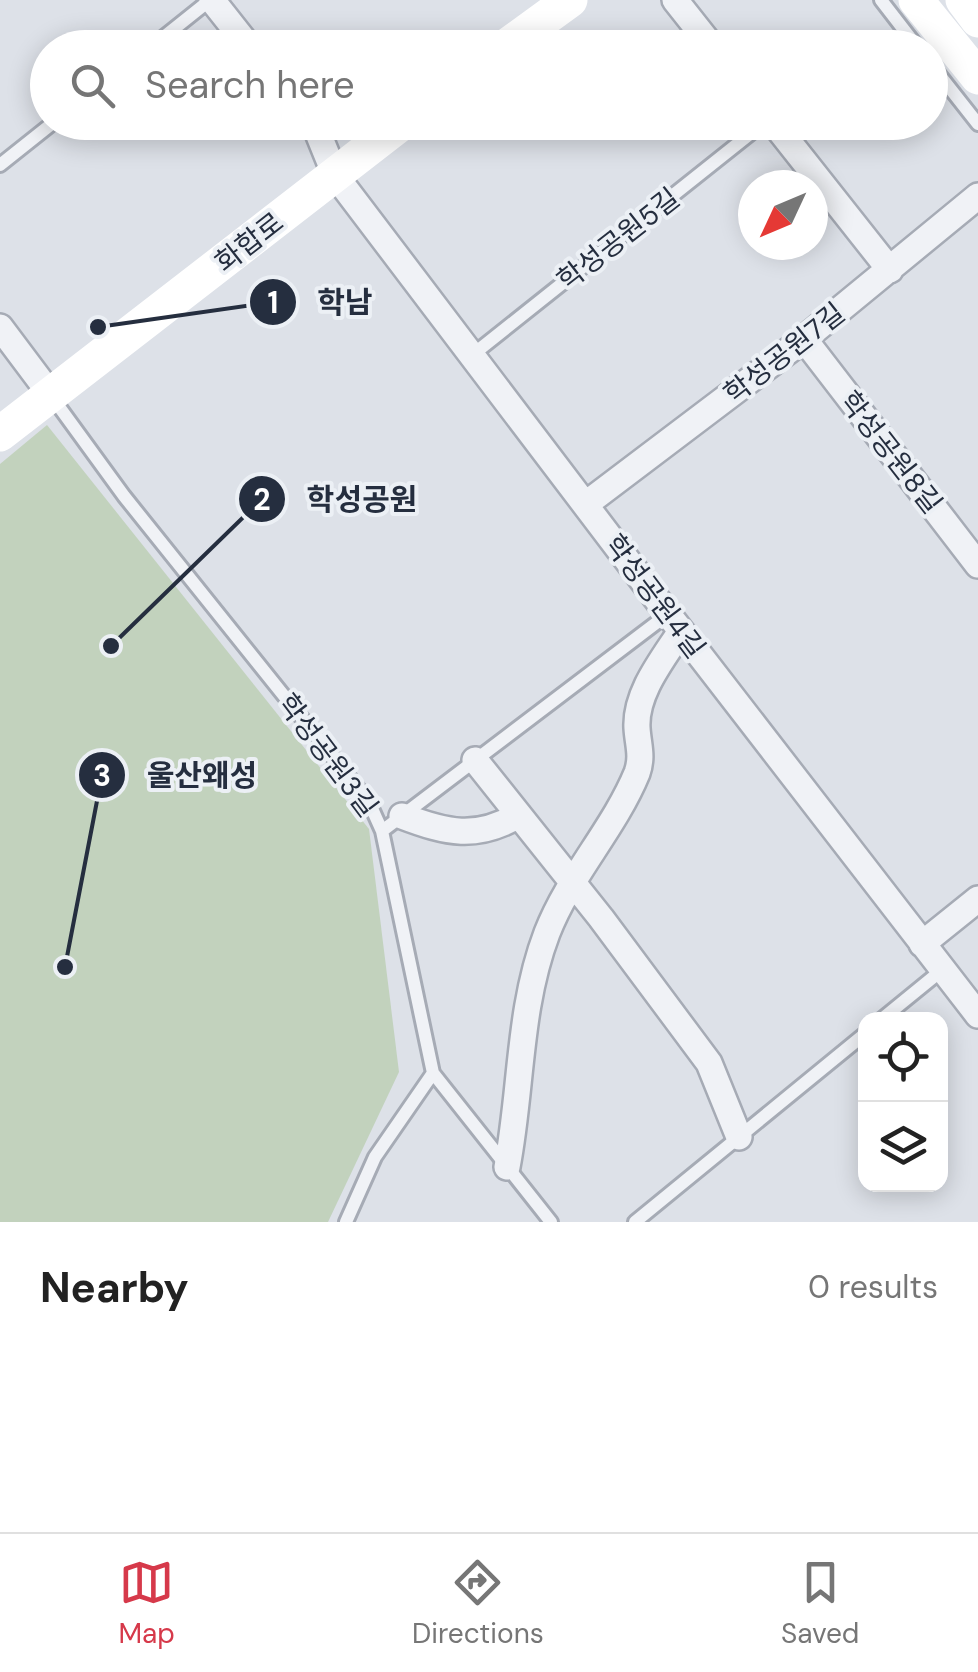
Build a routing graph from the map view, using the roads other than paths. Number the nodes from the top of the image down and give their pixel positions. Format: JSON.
{"nodes":[{"id":1,"x":211,"y":0,"type":"edge"},
{"id":2,"x":552,"y":0,"type":"edge"},
{"id":3,"x":570,"y":0,"type":"edge"},
{"id":4,"x":675,"y":0,"type":"edge"},
{"id":5,"x":881,"y":0,"type":"edge"},
{"id":6,"x":916,"y":0,"type":"edge"},
{"id":7,"x":962,"y":0,"type":"edge"},
{"id":8,"x":978,"y":20,"type":"edge"},
{"id":9,"x":173,"y":30,"type":"edge"},
{"id":10,"x":235,"y":30,"type":"edge"},
{"id":11,"x":516,"y":30,"type":"edge"},
{"id":12,"x":529,"y":30,"type":"edge"},
{"id":13,"x":699,"y":30,"type":"edge"},
{"id":14,"x":904,"y":30,"type":"edge"},
{"id":15,"x":940,"y":30,"type":"edge"},
{"id":16,"x":948,"y":40,"type":"edge"},
{"id":17,"x":973,"y":72,"type":"edge"},
{"id":18,"x":948,"y":86,"type":"edge"},
{"id":19,"x":978,"y":124,"type":"edge"},
{"id":20,"x":31,"y":140,"type":"edge"},
{"id":21,"x":320,"y":140,"type":"edge"},
{"id":22,"x":380,"y":140,"type":"edge"},
{"id":23,"x":742,"y":140,"type":"edge"},
{"id":24,"x":788,"y":140,"type":"edge"},
{"id":25,"x":0,"y":164,"type":"edge"},
{"id":26,"x":335,"y":175,"type":"junction"},
{"id":27,"x":978,"y":196,"type":"edge"},
{"id":28,"x":890,"y":270,"type":"junction"},
{"id":29,"x":0,"y":328,"type":"edge"},
{"id":30,"x":804,"y":339,"type":"junction"},
{"id":31,"x":471,"y":356,"type":"junction"},
{"id":32,"x":51,"y":395,"type":"junction"},
{"id":33,"x":0,"y":434,"type":"edge"},
{"id":34,"x":586,"y":504,"type":"junction"},
{"id":35,"x":978,"y":565,"type":"edge"},
{"id":36,"x":674,"y":623,"type":"junction"},
{"id":37,"x":475,"y":760,"type":"junction"},
{"id":38,"x":519,"y":814,"type":"junction"},
{"id":39,"x":392,"y":823,"type":"junction"},
{"id":40,"x":574,"y":883,"type":"junction"},
{"id":41,"x":978,"y":899,"type":"edge"},
{"id":42,"x":922,"y":944,"type":"junction"},
{"id":43,"x":942,"y":970,"type":"junction"},
{"id":44,"x":892,"y":1012,"type":"edge"},
{"id":45,"x":978,"y":1015,"type":"edge"},
{"id":46,"x":858,"y":1039,"type":"edge"},
{"id":47,"x":433,"y":1073,"type":"junction"},
{"id":48,"x":739,"y":1136,"type":"junction"},
{"id":49,"x":507,"y":1167,"type":"junction"},
{"id":50,"x":346,"y":1222,"type":"edge"},
{"id":51,"x":550,"y":1222,"type":"edge"},
{"id":52,"x":635,"y":1222,"type":"edge"}],
"edges":[{"from":1,"to":9,"type":"lane"},
{"from":1,"to":10,"type":"street"},
{"from":2,"to":11,"type":"main road"},
{"from":3,"to":12,"type":"main road"},
{"from":4,"to":13,"type":"street"},
{"from":5,"to":14,"type":"lane"},
{"from":6,"to":15,"type":"main road"},
{"from":7,"to":8,"type":"main road"},
{"from":16,"to":17,"type":"main road"},
{"from":18,"to":19,"type":"lane"},
{"from":20,"to":25,"type":"lane"},
{"from":21,"to":26,"type":"street","name":"학성공원4길"},
{"from":22,"to":26,"type":"main road","name":"화합로"},
{"from":23,"to":31,"type":"lane","name":"학성공원5길"},
{"from":24,"to":28,"type":"street"},
{"from":26,"to":31,"type":"street","name":"학성공원4길"},
{"from":26,"to":32,"type":"main road","name":"화합로"},
{"from":27,"to":28,"type":"street","name":"학성공원7길"},
{"from":28,"to":30,"type":"street","name":"학성공원7길"},
{"from":29,"to":32,"type":"street"},
{"from":30,"to":34,"type":"street","name":"학성공원7길"},
{"from":30,"to":35,"type":"street","name":"학성공원8길"},
{"from":31,"to":34,"type":"street","name":"학성공원4길"},
{"from":32,"to":33,"type":"main road","name":"화합로"},
{"from":32,"to":39,"type":"lane","name":"학성공원3길"},
{"from":34,"to":36,"type":"street","name":"학성공원4길"},
{"from":36,"to":37,"type":"lane"},
{"from":36,"to":40,"type":"street"},
{"from":36,"to":42,"type":"street","name":"학성공원4길"},
{"from":37,"to":38,"type":"street"},
{"from":37,"to":39,"type":"lane"},
{"from":38,"to":39,"type":"street"},
{"from":38,"to":40,"type":"street"},
{"from":39,"to":47,"type":"lane","name":"학성공원3길"},
{"from":40,"to":48,"type":"street"},
{"from":40,"to":49,"type":"street"},
{"from":41,"to":42,"type":"street"},
{"from":42,"to":43,"type":"street","name":"학성공원4길"},
{"from":43,"to":44,"type":"lane"},
{"from":43,"to":45,"type":"street","name":"학성공원4길"},
{"from":46,"to":48,"type":"lane"},
{"from":47,"to":49,"type":"lane"},
{"from":47,"to":50,"type":"lane"},
{"from":48,"to":52,"type":"lane"},
{"from":49,"to":51,"type":"lane"}]}
